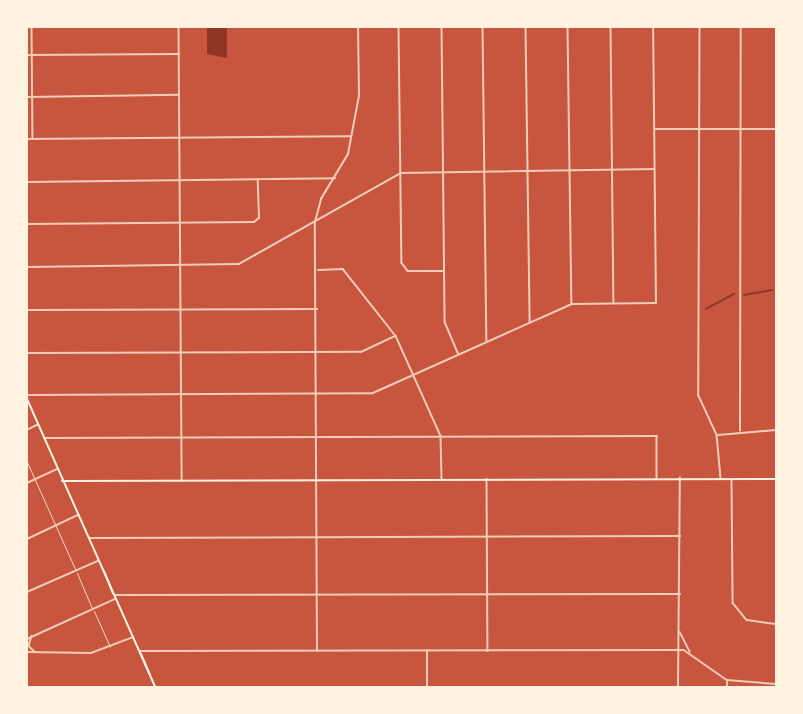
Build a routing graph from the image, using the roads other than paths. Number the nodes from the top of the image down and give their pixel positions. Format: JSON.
{"nodes":[{"id":1,"x":32,"y":27,"type":"edge"},
{"id":2,"x":179,"y":27,"type":"edge"},
{"id":3,"x":358,"y":27,"type":"edge"},
{"id":4,"x":399,"y":27,"type":"edge"},
{"id":5,"x":442,"y":27,"type":"edge"},
{"id":6,"x":483,"y":27,"type":"edge"},
{"id":7,"x":526,"y":27,"type":"edge"},
{"id":8,"x":568,"y":27,"type":"edge"},
{"id":9,"x":611,"y":27,"type":"edge"},
{"id":10,"x":653,"y":27,"type":"edge"},
{"id":11,"x":700,"y":27,"type":"edge"},
{"id":12,"x":741,"y":27,"type":"edge"},
{"id":13,"x":32,"y":54,"type":"junction"},
{"id":14,"x":180,"y":54,"type":"junction"},
{"id":15,"x":27,"y":55,"type":"edge"},
{"id":16,"x":180,"y":94,"type":"junction"},
{"id":17,"x":27,"y":97,"type":"edge"},
{"id":18,"x":33,"y":97,"type":"junction"},
{"id":19,"x":655,"y":129,"type":"junction"},
{"id":20,"x":700,"y":129,"type":"junction"},
{"id":21,"x":741,"y":129,"type":"junction"},
{"id":22,"x":776,"y":129,"type":"edge"},
{"id":23,"x":351,"y":136,"type":"junction"},
{"id":24,"x":181,"y":138,"type":"junction"},
{"id":25,"x":33,"y":139,"type":"junction"},
{"id":26,"x":27,"y":140,"type":"edge"},
{"id":27,"x":655,"y":169,"type":"junction"},
{"id":28,"x":528,"y":170,"type":"junction"},
{"id":29,"x":570,"y":170,"type":"junction"},
{"id":30,"x":612,"y":170,"type":"junction"},
{"id":31,"x":486,"y":171,"type":"junction"},
{"id":32,"x":443,"y":172,"type":"junction"},
{"id":33,"x":400,"y":173,"type":"junction"},
{"id":34,"x":336,"y":178,"type":"junction"},
{"id":35,"x":181,"y":180,"type":"junction"},
{"id":36,"x":258,"y":180,"type":"junction"},
{"id":37,"x":27,"y":182,"type":"edge"},
{"id":38,"x":315,"y":222,"type":"junction"},
{"id":39,"x":181,"y":223,"type":"junction"},
{"id":40,"x":27,"y":224,"type":"edge"},
{"id":41,"x":181,"y":265,"type":"junction"},
{"id":42,"x":27,"y":267,"type":"edge"},
{"id":43,"x":317,"y":270,"type":"junction"},
{"id":44,"x":444,"y":271,"type":"junction"},
{"id":45,"x":614,"y":303,"type":"junction"},
{"id":46,"x":572,"y":304,"type":"junction"},
{"id":47,"x":317,"y":309,"type":"junction"},
{"id":48,"x":27,"y":310,"type":"edge"},
{"id":49,"x":181,"y":310,"type":"junction"},
{"id":50,"x":530,"y":322,"type":"junction"},
{"id":51,"x":396,"y":336,"type":"junction"},
{"id":52,"x":487,"y":342,"type":"junction"},
{"id":53,"x":182,"y":352,"type":"junction"},
{"id":54,"x":317,"y":352,"type":"junction"},
{"id":55,"x":27,"y":353,"type":"edge"},
{"id":56,"x":459,"y":354,"type":"junction"},
{"id":57,"x":414,"y":375,"type":"junction"},
{"id":58,"x":182,"y":394,"type":"junction"},
{"id":59,"x":317,"y":394,"type":"junction"},
{"id":60,"x":27,"y":397,"type":"edge"},
{"id":61,"x":38,"y":425,"type":"junction"},
{"id":62,"x":27,"y":430,"type":"edge"},
{"id":63,"x":776,"y":430,"type":"edge"},
{"id":64,"x":740,"y":431,"type":"junction"},
{"id":65,"x":717,"y":435,"type":"junction"},
{"id":66,"x":441,"y":436,"type":"junction"},
{"id":67,"x":182,"y":437,"type":"junction"},
{"id":68,"x":317,"y":437,"type":"junction"},
{"id":69,"x":43,"y":438,"type":"junction"},
{"id":70,"x":27,"y":462,"type":"edge"},
{"id":71,"x":57,"y":469,"type":"junction"},
{"id":72,"x":657,"y":478,"type":"junction"},
{"id":73,"x":680,"y":478,"type":"junction"},
{"id":74,"x":721,"y":478,"type":"junction"},
{"id":75,"x":35,"y":479,"type":"junction"},
{"id":76,"x":318,"y":479,"type":"junction"},
{"id":77,"x":442,"y":479,"type":"junction"},
{"id":78,"x":487,"y":479,"type":"junction"},
{"id":79,"x":732,"y":479,"type":"junction"},
{"id":80,"x":776,"y":479,"type":"edge"},
{"id":81,"x":182,"y":480,"type":"junction"},
{"id":82,"x":62,"y":481,"type":"junction"},
{"id":83,"x":27,"y":483,"type":"edge"},
{"id":84,"x":78,"y":515,"type":"junction"},
{"id":85,"x":56,"y":526,"type":"junction"},
{"id":86,"x":680,"y":536,"type":"junction"},
{"id":87,"x":487,"y":537,"type":"junction"},
{"id":88,"x":88,"y":538,"type":"junction"},
{"id":89,"x":317,"y":538,"type":"junction"},
{"id":90,"x":27,"y":539,"type":"edge"},
{"id":91,"x":99,"y":560,"type":"junction"},
{"id":92,"x":75,"y":570,"type":"junction"},
{"id":93,"x":27,"y":592,"type":"edge"},
{"id":94,"x":316,"y":594,"type":"junction"},
{"id":95,"x":487,"y":594,"type":"junction"},
{"id":96,"x":680,"y":594,"type":"junction"},
{"id":97,"x":115,"y":597,"type":"junction"},
{"id":98,"x":93,"y":609,"type":"junction"},
{"id":99,"x":776,"y":624,"type":"edge"},
{"id":100,"x":678,"y":630,"type":"junction"},
{"id":101,"x":32,"y":636,"type":"junction"},
{"id":102,"x":132,"y":637,"type":"junction"},
{"id":103,"x":27,"y":639,"type":"edge"},
{"id":104,"x":110,"y":648,"type":"junction"},
{"id":105,"x":427,"y":650,"type":"junction"},
{"id":106,"x":678,"y":650,"type":"junction"},
{"id":107,"x":139,"y":651,"type":"junction"},
{"id":108,"x":317,"y":651,"type":"junction"},
{"id":109,"x":488,"y":651,"type":"junction"},
{"id":110,"x":27,"y":652,"type":"edge"},
{"id":111,"x":691,"y":652,"type":"junction"},
{"id":112,"x":36,"y":653,"type":"junction"},
{"id":113,"x":727,"y":680,"type":"junction"},
{"id":114,"x":775,"y":685,"type":"edge"},
{"id":115,"x":155,"y":687,"type":"edge"},
{"id":116,"x":426,"y":687,"type":"edge"},
{"id":117,"x":678,"y":687,"type":"edge"},
{"id":118,"x":727,"y":687,"type":"edge"}],
"edges":[{"from":1,"to":13,"type":"street"},
{"from":2,"to":14,"type":"street"},
{"from":3,"to":23,"type":"street"},
{"from":4,"to":33,"type":"street"},
{"from":5,"to":32,"type":"street"},
{"from":6,"to":31,"type":"street"},
{"from":7,"to":28,"type":"street"},
{"from":8,"to":29,"type":"street"},
{"from":9,"to":30,"type":"street"},
{"from":10,"to":19,"type":"street"},
{"from":11,"to":20,"type":"street"},
{"from":12,"to":21,"type":"street"},
{"from":13,"to":14,"type":"street"},
{"from":13,"to":15,"type":"street"},
{"from":13,"to":18,"type":"street"},
{"from":14,"to":16,"type":"street"},
{"from":16,"to":18,"type":"street"},
{"from":16,"to":24,"type":"street"},
{"from":17,"to":18,"type":"street"},
{"from":18,"to":25,"type":"street"},
{"from":19,"to":20,"type":"street"},
{"from":19,"to":27,"type":"street"},
{"from":20,"to":21,"type":"street"},
{"from":20,"to":65,"type":"street"},
{"from":21,"to":22,"type":"street"},
{"from":21,"to":64,"type":"street"},
{"from":23,"to":24,"type":"street"},
{"from":23,"to":34,"type":"street"},
{"from":24,"to":25,"type":"street"},
{"from":24,"to":35,"type":"street"},
{"from":25,"to":26,"type":"street"},
{"from":27,"to":30,"type":"street"},
{"from":27,"to":45,"type":"street"},
{"from":28,"to":29,"type":"street"},
{"from":28,"to":31,"type":"street"},
{"from":28,"to":50,"type":"street"},
{"from":29,"to":30,"type":"street"},
{"from":29,"to":46,"type":"street"},
{"from":30,"to":45,"type":"street"},
{"from":31,"to":32,"type":"street"},
{"from":31,"to":52,"type":"street"},
{"from":32,"to":33,"type":"street"},
{"from":32,"to":44,"type":"street"},
{"from":33,"to":38,"type":"street"},
{"from":33,"to":44,"type":"street"},
{"from":34,"to":36,"type":"street"},
{"from":34,"to":38,"type":"street"},
{"from":35,"to":36,"type":"street"},
{"from":35,"to":37,"type":"street"},
{"from":35,"to":39,"type":"street"},
{"from":36,"to":39,"type":"street"},
{"from":38,"to":41,"type":"street"},
{"from":38,"to":43,"type":"street"},
{"from":39,"to":40,"type":"street"},
{"from":39,"to":41,"type":"street"},
{"from":41,"to":42,"type":"street"},
{"from":41,"to":49,"type":"street"},
{"from":43,"to":47,"type":"street"},
{"from":43,"to":51,"type":"street"},
{"from":44,"to":56,"type":"street"},
{"from":45,"to":46,"type":"street"},
{"from":46,"to":50,"type":"street"},
{"from":47,"to":49,"type":"street"},
{"from":47,"to":54,"type":"street"},
{"from":48,"to":49,"type":"street"},
{"from":49,"to":53,"type":"street"},
{"from":50,"to":52,"type":"street"},
{"from":51,"to":54,"type":"street"},
{"from":51,"to":57,"type":"street"},
{"from":52,"to":56,"type":"street"},
{"from":53,"to":54,"type":"street"},
{"from":53,"to":55,"type":"street"},
{"from":53,"to":58,"type":"street"},
{"from":54,"to":59,"type":"street"},
{"from":56,"to":57,"type":"street"},
{"from":57,"to":59,"type":"street"},
{"from":57,"to":66,"type":"street"},
{"from":58,"to":59,"type":"street"},
{"from":58,"to":60,"type":"street"},
{"from":58,"to":67,"type":"street"},
{"from":59,"to":68,"type":"street"},
{"from":60,"to":61,"type":"main road"},
{"from":61,"to":62,"type":"street"},
{"from":61,"to":69,"type":"main road"},
{"from":63,"to":64,"type":"street"},
{"from":64,"to":65,"type":"street"},
{"from":65,"to":74,"type":"street"},
{"from":66,"to":68,"type":"street"},
{"from":66,"to":72,"type":"street"},
{"from":66,"to":77,"type":"street"},
{"from":67,"to":68,"type":"street"},
{"from":67,"to":69,"type":"street"},
{"from":67,"to":81,"type":"street"},
{"from":68,"to":76,"type":"street"},
{"from":69,"to":71,"type":"main road"},
{"from":70,"to":75,"type":"lane"},
{"from":71,"to":75,"type":"street"},
{"from":71,"to":82,"type":"main road"},
{"from":72,"to":73,"type":"main road"},
{"from":72,"to":78,"type":"main road"},
{"from":73,"to":74,"type":"main road"},
{"from":73,"to":86,"type":"street"},
{"from":74,"to":79,"type":"main road"},
{"from":75,"to":83,"type":"street"},
{"from":75,"to":85,"type":"lane"},
{"from":76,"to":77,"type":"main road"},
{"from":76,"to":81,"type":"main road"},
{"from":76,"to":89,"type":"street"},
{"from":77,"to":78,"type":"main road"},
{"from":78,"to":87,"type":"street"},
{"from":79,"to":80,"type":"main road"},
{"from":79,"to":99,"type":"street"},
{"from":81,"to":82,"type":"main road"},
{"from":82,"to":84,"type":"main road"},
{"from":84,"to":85,"type":"street"},
{"from":84,"to":88,"type":"main road"},
{"from":85,"to":90,"type":"street"},
{"from":85,"to":92,"type":"lane"},
{"from":86,"to":87,"type":"street"},
{"from":86,"to":96,"type":"street"},
{"from":87,"to":89,"type":"street"},
{"from":87,"to":95,"type":"street"},
{"from":88,"to":89,"type":"street"},
{"from":88,"to":91,"type":"main road"},
{"from":89,"to":94,"type":"street"},
{"from":91,"to":92,"type":"street"},
{"from":91,"to":97,"type":"main road"},
{"from":92,"to":93,"type":"street"},
{"from":92,"to":98,"type":"lane"},
{"from":94,"to":95,"type":"street"},
{"from":94,"to":97,"type":"street"},
{"from":94,"to":108,"type":"street"},
{"from":95,"to":96,"type":"street"},
{"from":95,"to":109,"type":"street"},
{"from":96,"to":100,"type":"street"},
{"from":97,"to":98,"type":"street"},
{"from":97,"to":102,"type":"main road"},
{"from":98,"to":101,"type":"street"},
{"from":98,"to":104,"type":"lane"},
{"from":100,"to":106,"type":"street"},
{"from":100,"to":111,"type":"street"},
{"from":101,"to":103,"type":"street"},
{"from":101,"to":112,"type":"street"},
{"from":102,"to":104,"type":"street"},
{"from":102,"to":107,"type":"main road"},
{"from":104,"to":112,"type":"street"},
{"from":105,"to":108,"type":"street"},
{"from":105,"to":109,"type":"street"},
{"from":105,"to":116,"type":"street"},
{"from":106,"to":109,"type":"street"},
{"from":106,"to":111,"type":"street"},
{"from":106,"to":117,"type":"street"},
{"from":107,"to":108,"type":"street"},
{"from":107,"to":115,"type":"main road"},
{"from":110,"to":112,"type":"street"},
{"from":111,"to":113,"type":"street"},
{"from":113,"to":114,"type":"street"},
{"from":113,"to":118,"type":"street"}]}
